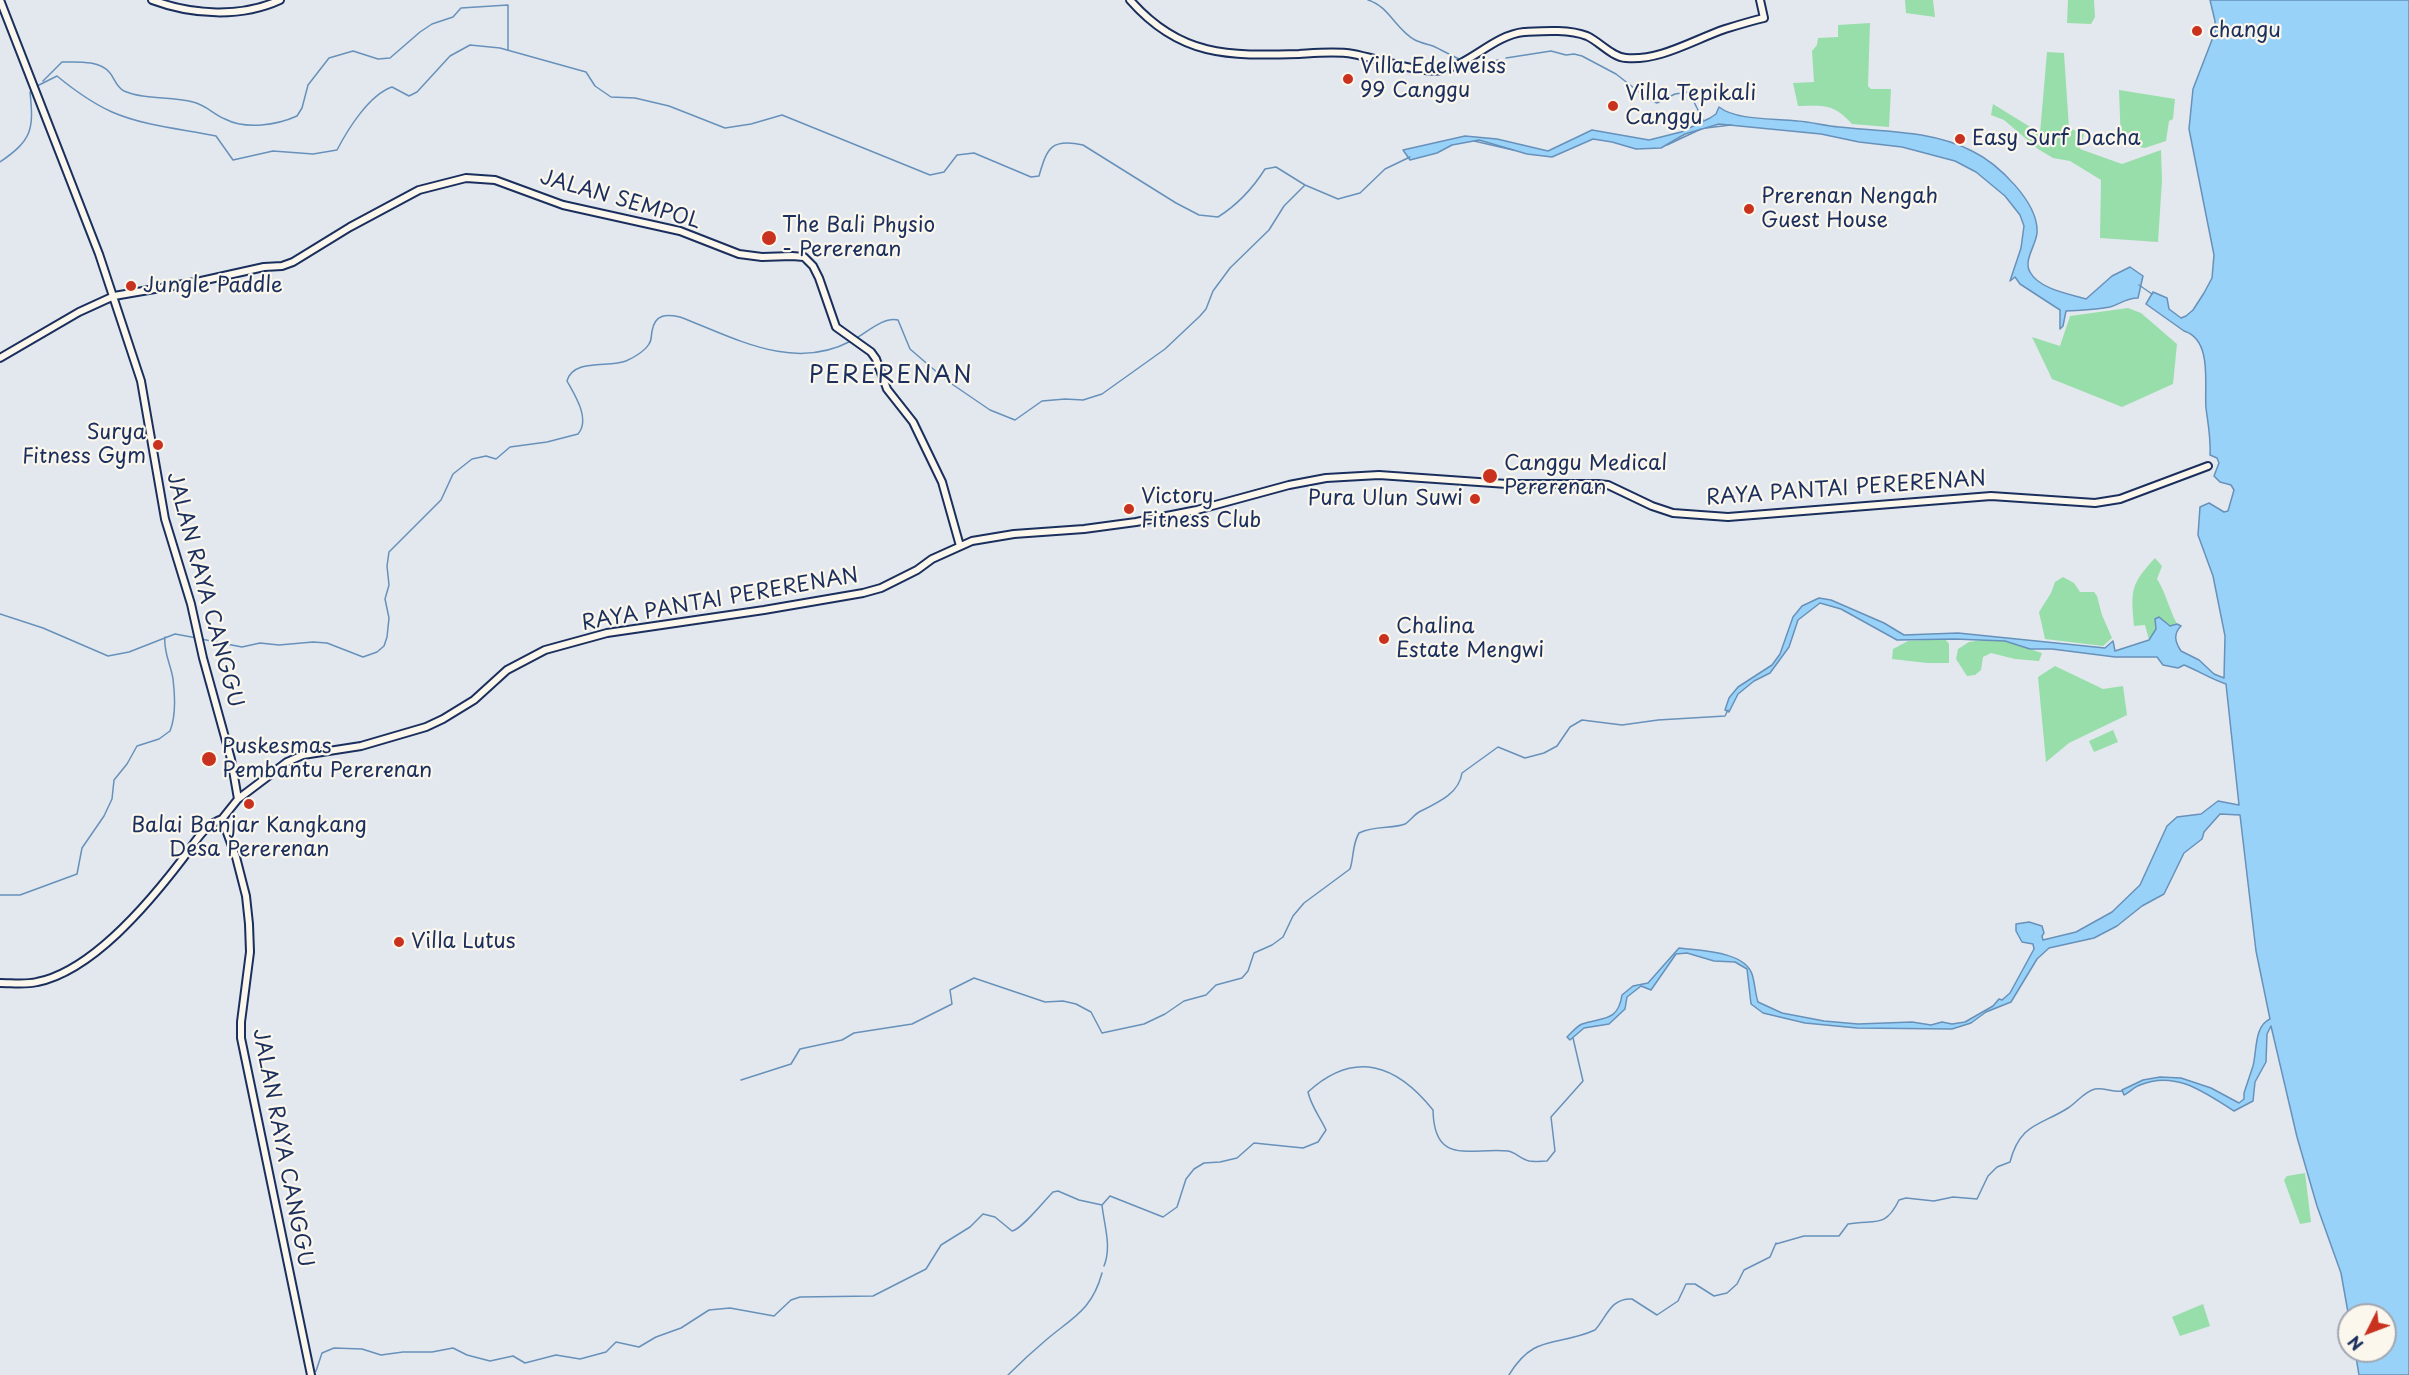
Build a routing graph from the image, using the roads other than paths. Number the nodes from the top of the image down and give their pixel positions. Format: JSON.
{"nodes":[{"id":1,"x":0,"y":0,"type":"edge"},
{"id":2,"x":152,"y":0,"type":"edge"},
{"id":3,"x":280,"y":0,"type":"edge"},
{"id":4,"x":1130,"y":0,"type":"edge"},
{"id":5,"x":1760,"y":0,"type":"edge"},
{"id":6,"x":114,"y":296,"type":"junction"},
{"id":7,"x":0,"y":358,"type":"edge"},
{"id":8,"x":2208,"y":466,"type":"dead end"},
{"id":9,"x":960,"y":546,"type":"junction"},
{"id":10,"x":238,"y":788,"type":"junction"},
{"id":11,"x":253,"y":789,"type":"junction"},
{"id":12,"x":238,"y":799,"type":"junction"},
{"id":13,"x":222,"y":819,"type":"junction"},
{"id":14,"x":0,"y":983,"type":"edge"},
{"id":15,"x":311,"y":1375,"type":"edge"}],
"edges":[{"from":1,"to":6,"type":"street","name":"JALAN RAYA CANGGU"},
{"from":2,"to":3,"type":"street"},
{"from":4,"to":5,"type":"street"},
{"from":6,"to":7,"type":"street"},
{"from":6,"to":9,"type":"street","name":"JALAN SEMPOL"},
{"from":6,"to":10,"type":"street","name":"JALAN RAYA CANGGU"},
{"from":8,"to":9,"type":"street","name":"RAYA PANTAI PERERENAN"},
{"from":9,"to":11,"type":"street","name":"RAYA PANTAI PERERENAN"},
{"from":10,"to":11,"type":"street"},
{"from":10,"to":12,"type":"street","name":"JALAN RAYA CANGGU"},
{"from":11,"to":12,"type":"street","name":"RAYA PANTAI PERERENAN"},
{"from":12,"to":13,"type":"street"},
{"from":13,"to":14,"type":"street"},
{"from":13,"to":15,"type":"street","name":"JALAN RAYA CANGGU"}]}
